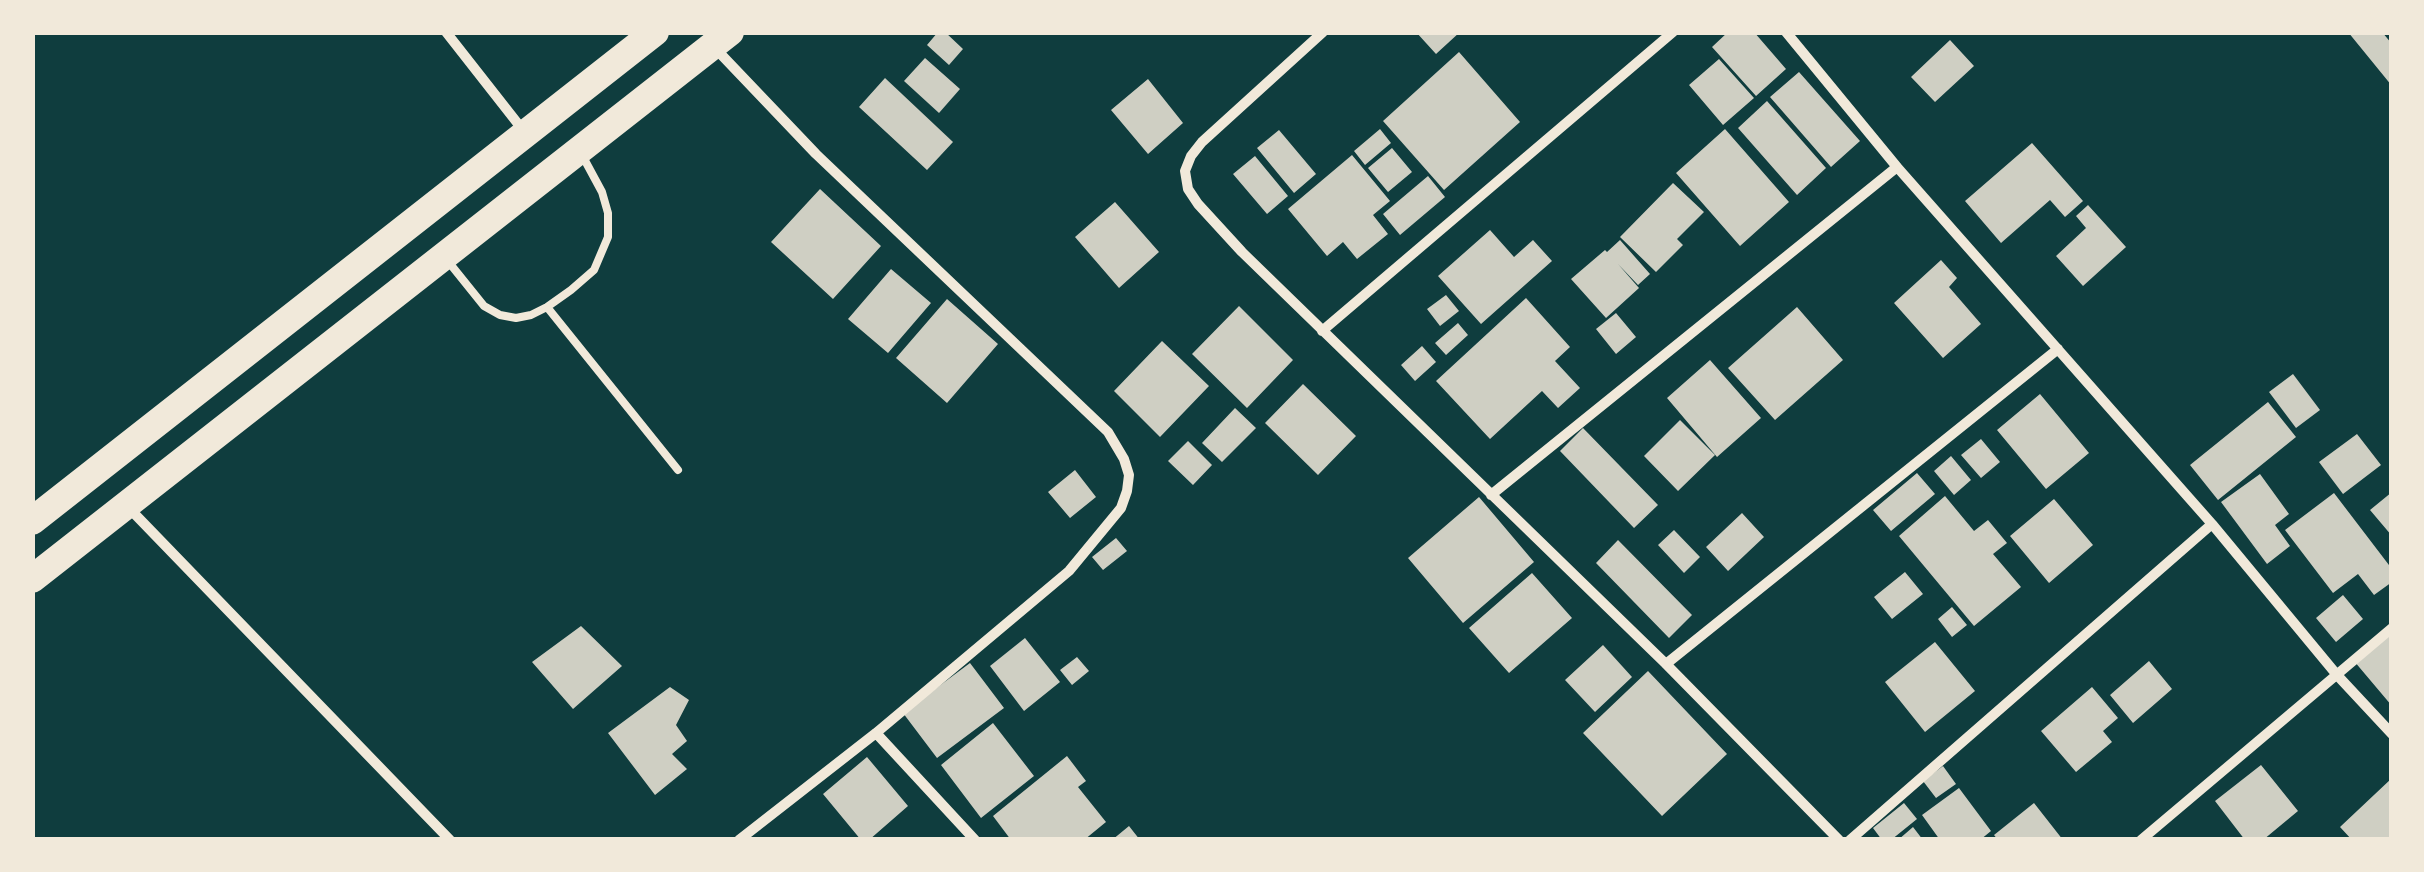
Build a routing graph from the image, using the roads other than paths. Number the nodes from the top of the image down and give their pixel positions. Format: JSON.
{"nodes":[{"id":1,"x":446,"y":32,"type":"edge"},
{"id":2,"x":655,"y":32,"type":"edge"},
{"id":3,"x":1323,"y":32,"type":"edge"},
{"id":4,"x":1673,"y":32,"type":"edge"},
{"id":5,"x":1786,"y":32,"type":"edge"},
{"id":6,"x":722,"y":39,"type":"edge"},
{"id":7,"x":526,"y":134,"type":"junction"},
{"id":8,"x":580,"y":150,"type":"junction"},
{"id":9,"x":1897,"y":167,"type":"junction"},
{"id":10,"x":444,"y":256,"type":"junction"},
{"id":11,"x":548,"y":307,"type":"junction"},
{"id":12,"x":1322,"y":331,"type":"junction"},
{"id":13,"x":2058,"y":349,"type":"junction"},
{"id":14,"x":678,"y":470,"type":"dead end"},
{"id":15,"x":1491,"y":495,"type":"junction"},
{"id":16,"x":126,"y":505,"type":"junction"},
{"id":17,"x":32,"y":522,"type":"edge"},
{"id":18,"x":2212,"y":524,"type":"junction"},
{"id":19,"x":32,"y":579,"type":"edge"},
{"id":20,"x":2392,"y":628,"type":"edge"},
{"id":21,"x":1666,"y":664,"type":"junction"},
{"id":22,"x":2337,"y":675,"type":"junction"},
{"id":23,"x":876,"y":733,"type":"junction"},
{"id":24,"x":2392,"y":734,"type":"edge"},
{"id":25,"x":450,"y":840,"type":"edge"},
{"id":26,"x":739,"y":840,"type":"edge"},
{"id":27,"x":974,"y":840,"type":"edge"},
{"id":28,"x":1839,"y":840,"type":"edge"},
{"id":29,"x":1850,"y":840,"type":"edge"},
{"id":30,"x":2141,"y":840,"type":"edge"}],
"edges":[{"from":1,"to":7,"type":"street"},
{"from":2,"to":7,"type":"highway"},
{"from":3,"to":12,"type":"street"},
{"from":4,"to":12,"type":"street"},
{"from":5,"to":9,"type":"street"},
{"from":6,"to":8,"type":"highway"},
{"from":6,"to":23,"type":"street"},
{"from":7,"to":17,"type":"highway"},
{"from":8,"to":10,"type":"highway"},
{"from":8,"to":11,"type":"lane"},
{"from":9,"to":13,"type":"street"},
{"from":9,"to":15,"type":"street"},
{"from":10,"to":11,"type":"lane"},
{"from":10,"to":16,"type":"highway"},
{"from":11,"to":14,"type":"lane"},
{"from":12,"to":15,"type":"street"},
{"from":13,"to":18,"type":"street"},
{"from":13,"to":21,"type":"street"},
{"from":15,"to":21,"type":"street"},
{"from":16,"to":19,"type":"highway"},
{"from":16,"to":25,"type":"street"},
{"from":18,"to":22,"type":"street"},
{"from":18,"to":29,"type":"street"},
{"from":20,"to":22,"type":"street"},
{"from":21,"to":28,"type":"street"},
{"from":22,"to":24,"type":"street"},
{"from":22,"to":30,"type":"street"},
{"from":23,"to":26,"type":"street"},
{"from":23,"to":27,"type":"street"}]}
